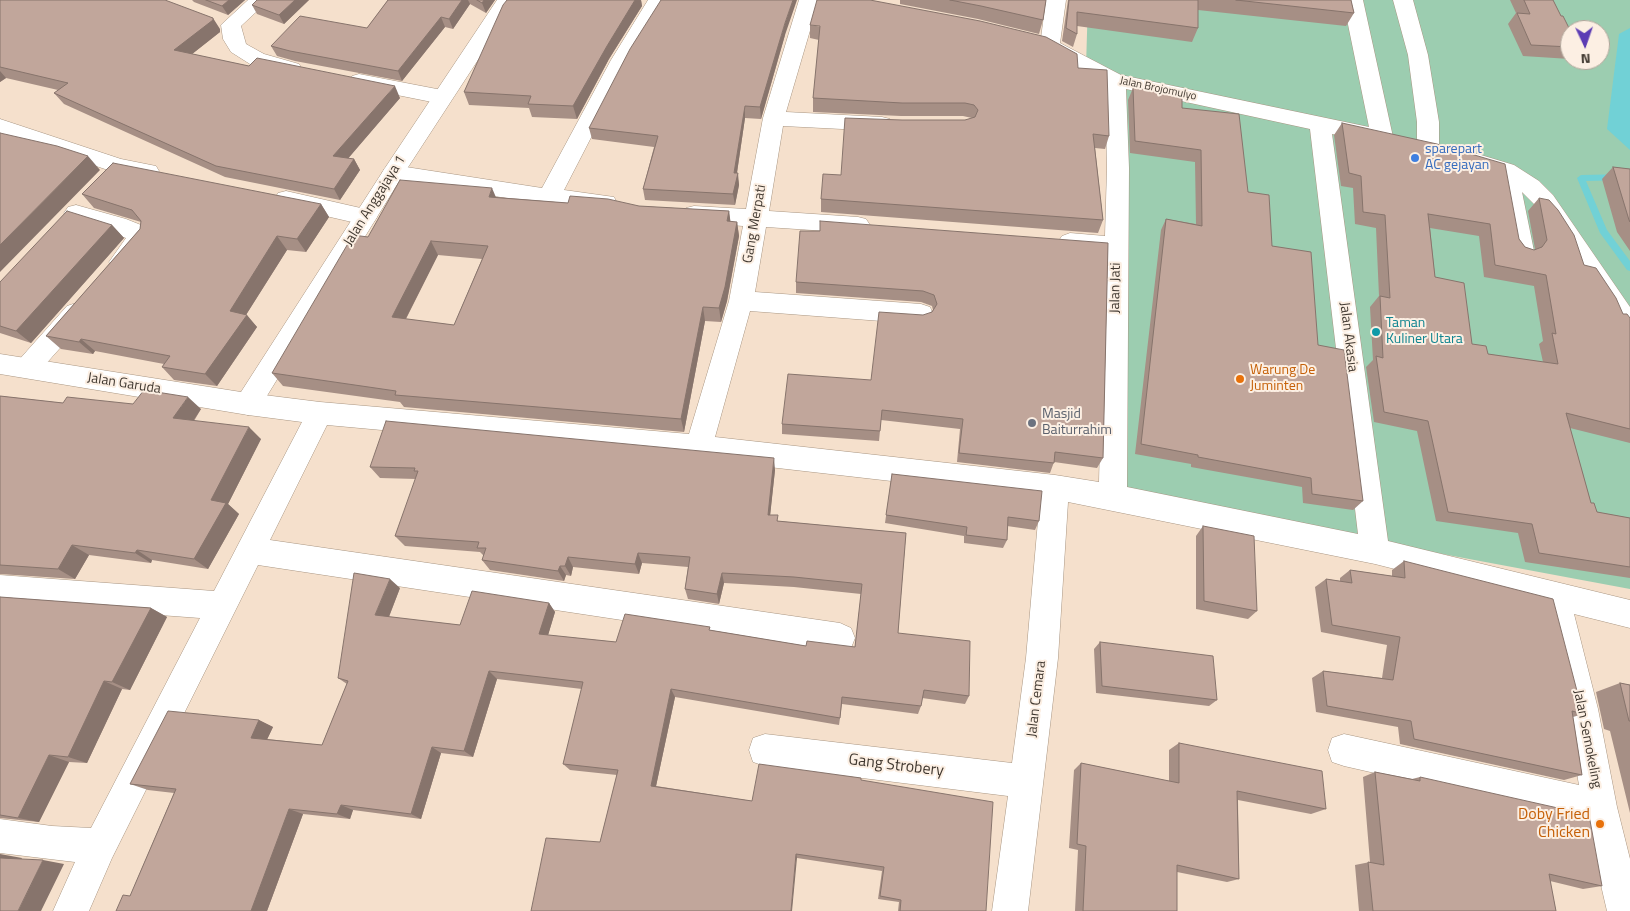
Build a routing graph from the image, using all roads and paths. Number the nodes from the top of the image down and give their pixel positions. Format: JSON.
{"nodes":[{"id":1,"x":258,"y":0,"type":"edge"},
{"id":2,"x":507,"y":0,"type":"edge"},
{"id":3,"x":658,"y":0,"type":"edge"},
{"id":4,"x":809,"y":0,"type":"edge"},
{"id":5,"x":1056,"y":0,"type":"edge"},
{"id":6,"x":1353,"y":0,"type":"edge"},
{"id":7,"x":1404,"y":0,"type":"edge"},
{"id":8,"x":1023,"y":38,"type":"edge"},
{"id":9,"x":1050,"y":44,"type":"junction"},
{"id":10,"x":313,"y":73,"type":"edge"},
{"id":11,"x":341,"y":78,"type":"edge"},
{"id":12,"x":1115,"y":80,"type":"junction"},
{"id":13,"x":442,"y":96,"type":"junction"},
{"id":14,"x":774,"y":118,"type":"junction"},
{"id":15,"x":1320,"y":123,"type":"junction"},
{"id":16,"x":901,"y":125,"type":"edge"},
{"id":17,"x":0,"y":126,"type":"edge"},
{"id":18,"x":1420,"y":146,"type":"junction"},
{"id":19,"x":119,"y":166,"type":"junction"},
{"id":20,"x":1506,"y":170,"type":"junction"},
{"id":21,"x":393,"y":172,"type":"junction"},
{"id":22,"x":166,"y":175,"type":"edge"},
{"id":23,"x":269,"y":195,"type":"edge"},
{"id":24,"x":548,"y":197,"type":"junction"},
{"id":25,"x":626,"y":207,"type":"edge"},
{"id":26,"x":677,"y":213,"type":"edge"},
{"id":27,"x":365,"y":216,"type":"junction"},
{"id":28,"x":757,"y":217,"type":"junction"},
{"id":29,"x":883,"y":227,"type":"edge"},
{"id":30,"x":1048,"y":240,"type":"edge"},
{"id":31,"x":1116,"y":245,"type":"junction"},
{"id":32,"x":1522,"y":251,"type":"edge"},
{"id":33,"x":741,"y":301,"type":"junction"},
{"id":34,"x":920,"y":314,"type":"edge"},
{"id":35,"x":1630,"y":327,"type":"edge"},
{"id":36,"x":0,"y":364,"type":"edge"},
{"id":37,"x":27,"y":368,"type":"junction"},
{"id":38,"x":248,"y":404,"type":"junction"},
{"id":39,"x":320,"y":413,"type":"junction"},
{"id":40,"x":699,"y":447,"type":"junction"},
{"id":41,"x":1055,"y":487,"type":"junction"},
{"id":42,"x":1113,"y":497,"type":"junction"},
{"id":43,"x":251,"y":551,"type":"junction"},
{"id":44,"x":1375,"y":551,"type":"junction"},
{"id":45,"x":0,"y":589,"type":"edge"},
{"id":46,"x":1554,"y":596,"type":"junction"},
{"id":47,"x":223,"y":606,"type":"junction"},
{"id":48,"x":1630,"y":614,"type":"edge"},
{"id":49,"x":840,"y":638,"type":"dead end"},
{"id":50,"x":765,"y":750,"type":"dead end"},
{"id":51,"x":1344,"y":750,"type":"dead end"},
{"id":52,"x":1027,"y":782,"type":"junction"},
{"id":53,"x":1600,"y":807,"type":"junction"},
{"id":54,"x":0,"y":836,"type":"edge"},
{"id":55,"x":100,"y":846,"type":"junction"},
{"id":56,"x":1621,"y":856,"type":"edge"},
{"id":57,"x":71,"y":911,"type":"edge"},
{"id":58,"x":1010,"y":911,"type":"edge"},
{"id":59,"x":1625,"y":911,"type":"edge"}],
"edges":[{"from":1,"to":10,"type":"street"},
{"from":2,"to":13,"type":"street","name":"Jalan Anggajaya 1"},
{"from":3,"to":24,"type":"street"},
{"from":4,"to":14,"type":"street","name":"Gang Merpati"},
{"from":5,"to":9,"type":"street"},
{"from":6,"to":18,"type":"street"},
{"from":7,"to":18,"type":"street"},
{"from":8,"to":9,"type":"street","name":"Jalan Brojomulyo"},
{"from":9,"to":12,"type":"street","name":"Jalan Brojomulyo"},
{"from":11,"to":13,"type":"street"},
{"from":12,"to":15,"type":"street","name":"Jalan Brojomulyo"},
{"from":12,"to":31,"type":"street","name":"Jalan Jati"},
{"from":13,"to":21,"type":"street","name":"Jalan Anggajaya 1"},
{"from":14,"to":16,"type":"street"},
{"from":14,"to":28,"type":"street","name":"Gang Merpati"},
{"from":15,"to":18,"type":"street","name":"Jalan Brojomulyo"},
{"from":15,"to":44,"type":"street","name":"Jalan Akasia"},
{"from":17,"to":19,"type":"street"},
{"from":18,"to":20,"type":"street","name":"Jalan Brojomulyo"},
{"from":19,"to":22,"type":"street"},
{"from":19,"to":37,"type":"street"},
{"from":20,"to":32,"type":"street"},
{"from":20,"to":35,"type":"street","name":"Jalan Brojomulyo"},
{"from":21,"to":24,"type":"street"},
{"from":21,"to":27,"type":"street","name":"Jalan Anggajaya 1"},
{"from":23,"to":27,"type":"street"},
{"from":24,"to":25,"type":"street"},
{"from":26,"to":28,"type":"street"},
{"from":27,"to":38,"type":"street","name":"Jalan Anggajaya 1"},
{"from":28,"to":29,"type":"street"},
{"from":28,"to":33,"type":"street","name":"Gang Merpati"},
{"from":30,"to":31,"type":"street"},
{"from":31,"to":42,"type":"street","name":"Jalan Jati"},
{"from":33,"to":34,"type":"street"},
{"from":33,"to":40,"type":"street","name":"Gang Merpati"},
{"from":36,"to":37,"type":"street","name":"Jalan Garuda"},
{"from":37,"to":38,"type":"street","name":"Jalan Garuda"},
{"from":38,"to":39,"type":"street","name":"Jalan Garuda"},
{"from":39,"to":40,"type":"street","name":"Jalan Garuda"},
{"from":39,"to":43,"type":"street"},
{"from":40,"to":41,"type":"street","name":"Jalan Garuda"},
{"from":41,"to":42,"type":"street","name":"Jalan Garuda"},
{"from":41,"to":52,"type":"street","name":"Jalan Cemara"},
{"from":42,"to":44,"type":"street","name":"Jalan Garuda"},
{"from":43,"to":47,"type":"street"},
{"from":43,"to":49,"type":"street"},
{"from":44,"to":46,"type":"street","name":"Jalan Garuda"},
{"from":45,"to":47,"type":"street"},
{"from":46,"to":48,"type":"street","name":"Jalan Garuda"},
{"from":46,"to":53,"type":"street","name":"Jalan Semokeling"},
{"from":47,"to":55,"type":"street"},
{"from":50,"to":52,"type":"street","name":"Gang Strobery"},
{"from":51,"to":53,"type":"street"},
{"from":52,"to":58,"type":"street","name":"Jalan Cemara"},
{"from":53,"to":56,"type":"street","name":"Jalan Semokeling"},
{"from":54,"to":55,"type":"street"},
{"from":55,"to":57,"type":"street"},
{"from":56,"to":59,"type":"street","name":"Jalan Semokeling"}]}
